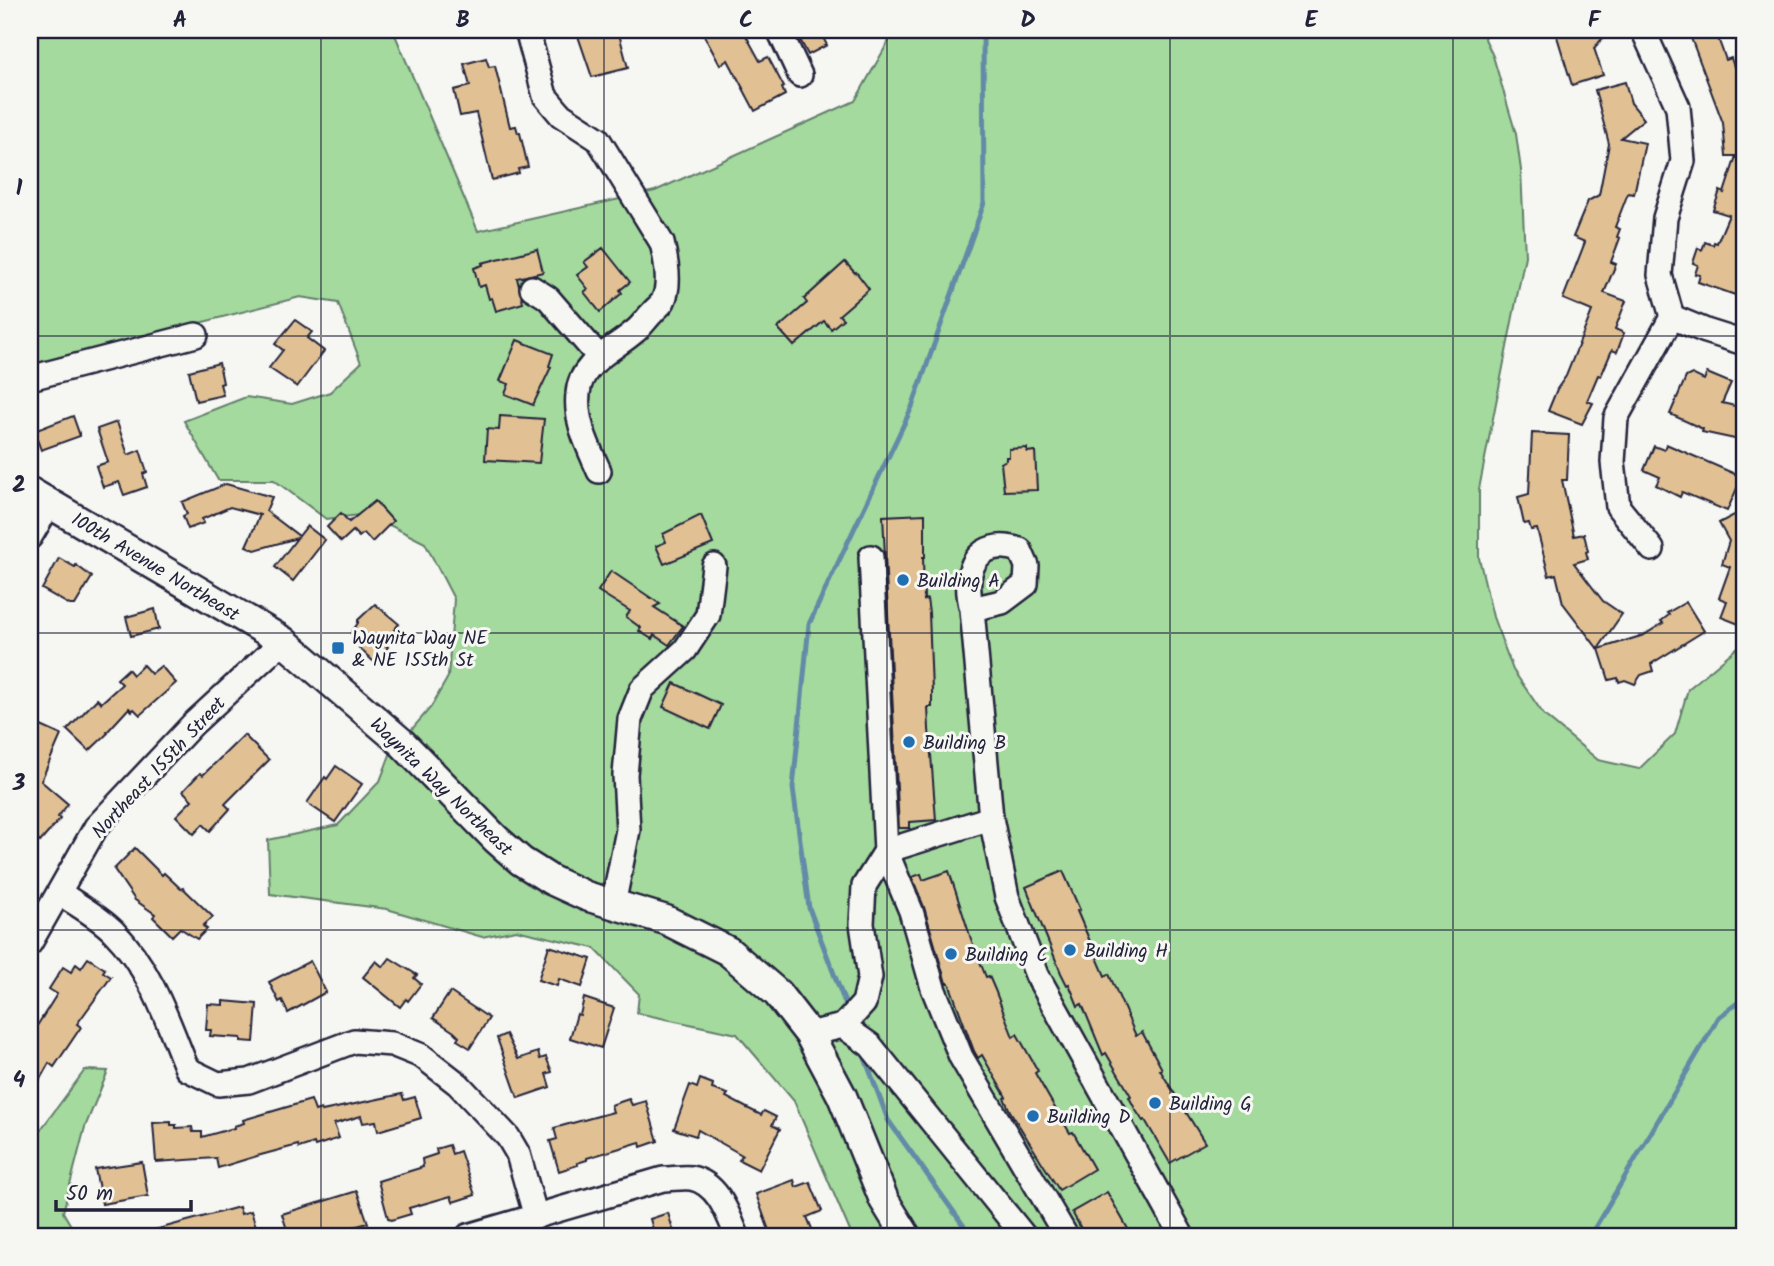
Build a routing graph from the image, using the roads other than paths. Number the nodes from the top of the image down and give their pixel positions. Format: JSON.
{"nodes":[{"id":1,"x":527,"y":30,"type":"edge"},
{"id":2,"x":779,"y":30,"type":"edge"},
{"id":3,"x":1643,"y":30,"type":"edge"},
{"id":4,"x":800,"y":75,"type":"dead end"},
{"id":5,"x":532,"y":288,"type":"dead end"},
{"id":6,"x":1672,"y":317,"type":"junction"},
{"id":7,"x":196,"y":335,"type":"dead end"},
{"id":8,"x":1744,"y":343,"type":"edge"},
{"id":9,"x":599,"y":357,"type":"junction"},
{"id":10,"x":30,"y":378,"type":"edge"},
{"id":11,"x":599,"y":471,"type":"dead end"},
{"id":12,"x":40,"y":498,"type":"edge"},
{"id":13,"x":30,"y":537,"type":"edge"},
{"id":14,"x":1652,"y":549,"type":"dead end"},
{"id":15,"x":871,"y":557,"type":"dead end"},
{"id":16,"x":714,"y":566,"type":"dead end"},
{"id":17,"x":972,"y":609,"type":"dead end"},
{"id":18,"x":283,"y":641,"type":"junction"},
{"id":19,"x":990,"y":818,"type":"junction"},
{"id":20,"x":886,"y":850,"type":"junction"},
{"id":21,"x":60,"y":893,"type":"junction"},
{"id":22,"x":613,"y":905,"type":"junction"},
{"id":23,"x":30,"y":943,"type":"edge"},
{"id":24,"x":843,"y":1026,"type":"junction"},
{"id":25,"x":809,"y":1034,"type":"junction"},
{"id":26,"x":537,"y":1216,"type":"junction"},
{"id":27,"x":468,"y":1236,"type":"edge"},
{"id":28,"x":737,"y":1236,"type":"edge"},
{"id":29,"x":906,"y":1236,"type":"edge"},
{"id":30,"x":1024,"y":1236,"type":"edge"},
{"id":31,"x":1066,"y":1236,"type":"edge"},
{"id":32,"x":1182,"y":1236,"type":"edge"}],
"edges":[{"from":1,"to":9,"type":"street"},
{"from":2,"to":4,"type":"street"},
{"from":3,"to":6,"type":"street"},
{"from":5,"to":9,"type":"street"},
{"from":6,"to":8,"type":"street"},
{"from":6,"to":14,"type":"street"},
{"from":7,"to":10,"type":"street"},
{"from":9,"to":11,"type":"street"},
{"from":12,"to":13,"type":"street"},
{"from":12,"to":18,"type":"main road","name":"100th Avenue Northeast"},
{"from":15,"to":20,"type":"street"},
{"from":16,"to":22,"type":"street"},
{"from":17,"to":19,"type":"street"},
{"from":18,"to":21,"type":"street","name":"Northeast 155th Street"},
{"from":18,"to":22,"type":"main road","name":"Waynita Way Northeast"},
{"from":19,"to":20,"type":"street"},
{"from":19,"to":32,"type":"street"},
{"from":20,"to":24,"type":"street"},
{"from":20,"to":31,"type":"street"},
{"from":21,"to":23,"type":"street","name":"Northeast 155th Street"},
{"from":21,"to":26,"type":"street"},
{"from":22,"to":25,"type":"main road","name":"Waynita Way Northeast"},
{"from":24,"to":25,"type":"street"},
{"from":24,"to":30,"type":"street"},
{"from":25,"to":29,"type":"main road","name":"Waynita Way Northeast"},
{"from":26,"to":27,"type":"street"},
{"from":26,"to":28,"type":"street"}]}
